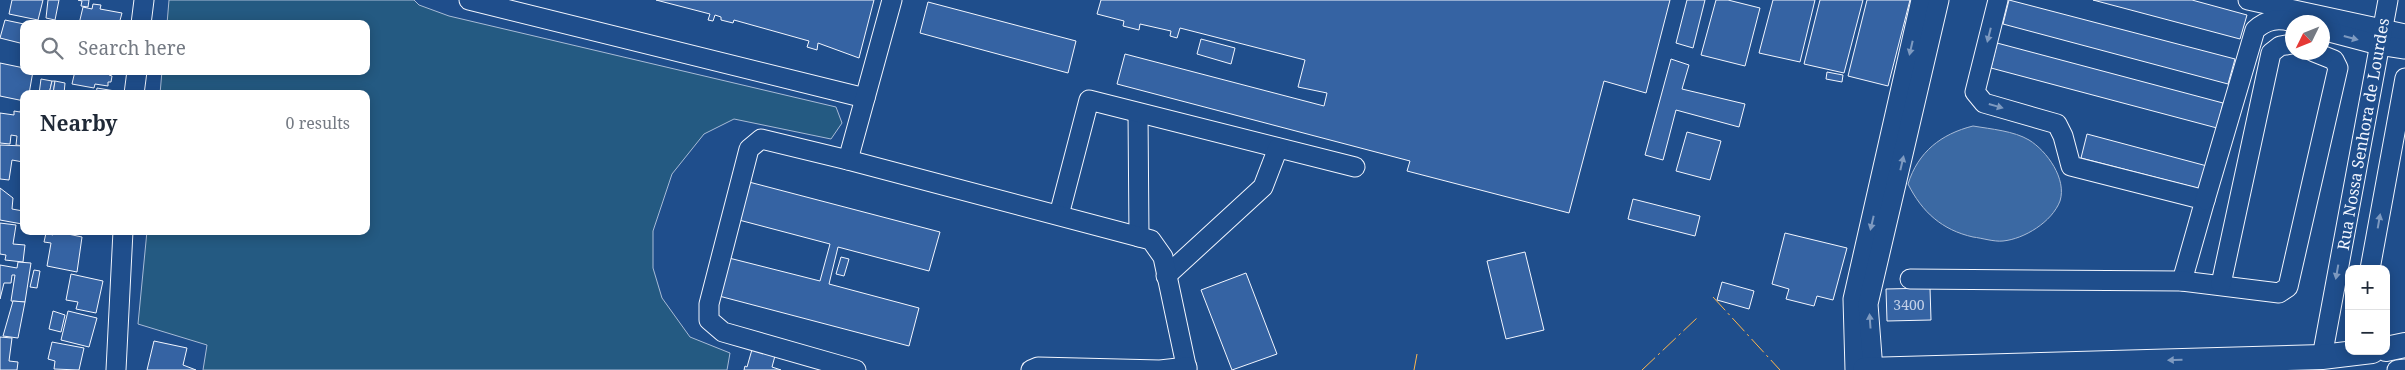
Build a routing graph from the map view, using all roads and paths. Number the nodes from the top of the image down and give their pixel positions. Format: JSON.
{"nodes":[{"id":1,"x":144,"y":0,"type":"edge"},
{"id":2,"x":469,"y":0,"type":"edge"},
{"id":3,"x":892,"y":0,"type":"edge"},
{"id":4,"x":1921,"y":0,"type":"edge"},
{"id":5,"x":1939,"y":0,"type":"edge"},
{"id":6,"x":1998,"y":0,"type":"edge"},
{"id":7,"x":2248,"y":0,"type":"edge"},
{"id":8,"x":2388,"y":0,"type":"edge"},
{"id":9,"x":142,"y":20,"type":"edge"},
{"id":10,"x":2285,"y":20,"type":"edge"},
{"id":11,"x":2330,"y":31,"type":"edge"},
{"id":12,"x":2405,"y":34,"type":"edge"},
{"id":13,"x":2380,"y":38,"type":"junction"},
{"id":14,"x":2285,"y":45,"type":"edge"},
{"id":15,"x":2405,"y":49,"type":"edge"},
{"id":16,"x":2330,"y":58,"type":"edge"},
{"id":17,"x":136,"y":75,"type":"edge"},
{"id":18,"x":2405,"y":78,"type":"edge"},
{"id":19,"x":135,"y":90,"type":"edge"},
{"id":20,"x":866,"y":98,"type":"junction"},
{"id":21,"x":1138,"y":113,"type":"junction"},
{"id":22,"x":1278,"y":148,"type":"junction"},
{"id":23,"x":848,"y":160,"type":"junction"},
{"id":24,"x":1355,"y":168,"type":"dead end"},
{"id":25,"x":2205,"y":200,"type":"junction"},
{"id":26,"x":1059,"y":216,"type":"junction"},
{"id":27,"x":123,"y":235,"type":"edge"},
{"id":28,"x":1139,"y":237,"type":"junction"},
{"id":29,"x":2371,"y":265,"type":"edge"},
{"id":30,"x":1166,"y":276,"type":"junction"},
{"id":31,"x":1910,"y":279,"type":"dead end"},
{"id":32,"x":2182,"y":281,"type":"junction"},
{"id":33,"x":2222,"y":284,"type":"junction"},
{"id":34,"x":2405,"y":346,"type":"edge"},
{"id":35,"x":2390,"y":348,"type":"edge"},
{"id":36,"x":2347,"y":355,"type":"edge"},
{"id":37,"x":2242,"y":358,"type":"junction"},
{"id":38,"x":2313,"y":363,"type":"edge"},
{"id":39,"x":1188,"y":369,"type":"edge"},
{"id":40,"x":1913,"y":369,"type":"edge"},
{"id":41,"x":2405,"y":369,"type":"edge"},
{"id":42,"x":116,"y":370,"type":"edge"},
{"id":43,"x":856,"y":370,"type":"edge"},
{"id":44,"x":1031,"y":370,"type":"edge"},
{"id":45,"x":1855,"y":370,"type":"edge"},
{"id":46,"x":1865,"y":370,"type":"edge"},
{"id":47,"x":1873,"y":370,"type":"edge"},
{"id":48,"x":2197,"y":370,"type":"edge"},
{"id":49,"x":2398,"y":370,"type":"edge"}],
"edges":[{"from":1,"to":9,"type":"street"},
{"from":2,"to":20,"type":"street"},
{"from":3,"to":20,"type":"street"},
{"from":4,"to":45,"type":"street","one_way":true},
{"from":47,"to":5,"type":"street","one_way":true},
{"from":6,"to":25,"type":"street","one_way":true},
{"from":7,"to":13,"type":"street"},
{"from":8,"to":13,"type":"street","name":"Rua Nossa Senhora de Lourdes"},
{"from":10,"to":25,"type":"street"},
{"from":11,"to":13,"type":"street","one_way":true},
{"from":12,"to":13,"type":"street"},
{"from":13,"to":15,"type":"street"},
{"from":13,"to":38,"type":"street","name":"Rua Nossa Senhora de Lourdes","one_way":true},
{"from":14,"to":33,"type":"street"},
{"from":16,"to":33,"type":"street"},
{"from":17,"to":19,"type":"street"},
{"from":29,"to":18,"type":"street","name":"Rua Nossa Senhora de Lourdes","one_way":true},
{"from":20,"to":23,"type":"street"},
{"from":21,"to":22,"type":"street"},
{"from":21,"to":26,"type":"street"},
{"from":21,"to":28,"type":"street"},
{"from":22,"to":24,"type":"street"},
{"from":22,"to":30,"type":"street"},
{"from":23,"to":26,"type":"street"},
{"from":23,"to":43,"type":"street"},
{"from":25,"to":32,"type":"street"},
{"from":26,"to":28,"type":"street"},
{"from":27,"to":42,"type":"street"},
{"from":28,"to":30,"type":"street"},
{"from":30,"to":39,"type":"street"},
{"from":31,"to":32,"type":"street"},
{"from":32,"to":33,"type":"street"},
{"from":34,"to":35,"type":"main road"},
{"from":36,"to":38,"type":"main road"},
{"from":37,"to":38,"type":"main road"},
{"from":37,"to":40,"type":"main road","one_way":true},
{"from":37,"to":48,"type":"main road"},
{"from":39,"to":44,"type":"street"},
{"from":40,"to":47,"type":"main road"},
{"from":41,"to":49,"type":"street"},
{"from":46,"to":47,"type":"main road"}]}
